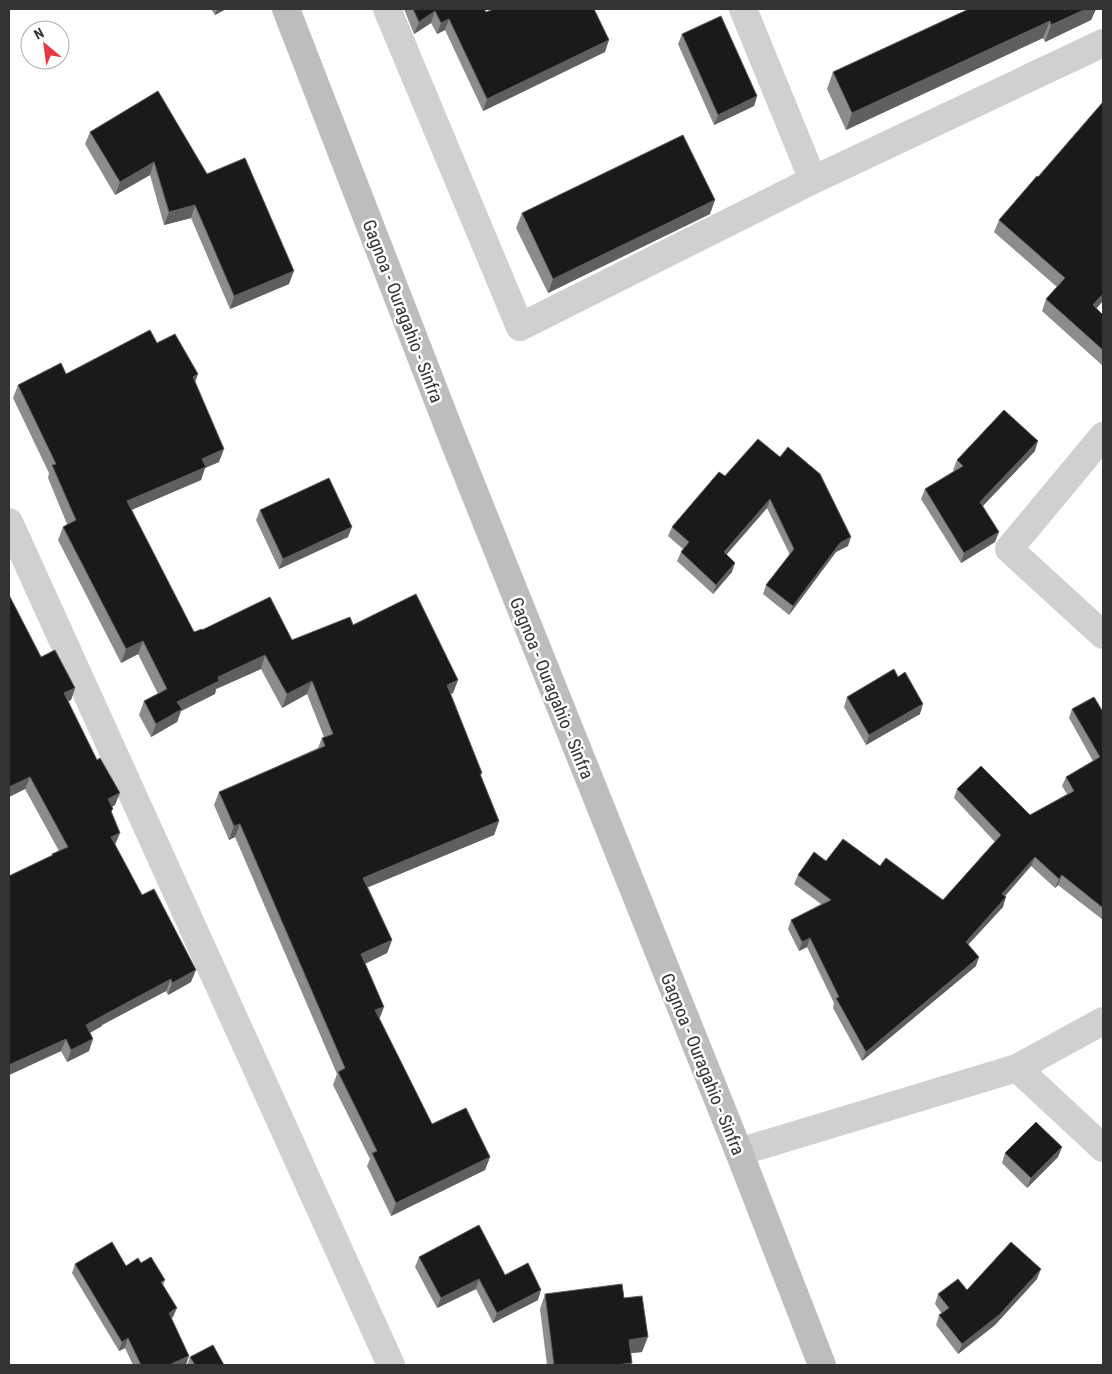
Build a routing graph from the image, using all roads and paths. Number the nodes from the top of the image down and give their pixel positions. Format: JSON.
{"nodes":[{"id":1,"x":286,"y":9,"type":"edge"},
{"id":2,"x":386,"y":9,"type":"edge"},
{"id":3,"x":743,"y":9,"type":"edge"},
{"id":4,"x":1103,"y":43,"type":"edge"},
{"id":5,"x":813,"y":180,"type":"junction"},
{"id":6,"x":1103,"y":436,"type":"edge"},
{"id":7,"x":9,"y":522,"type":"edge"},
{"id":8,"x":1103,"y":635,"type":"edge"},
{"id":9,"x":1103,"y":1021,"type":"edge"},
{"id":10,"x":1017,"y":1068,"type":"junction"},
{"id":11,"x":1103,"y":1148,"type":"edge"},
{"id":12,"x":739,"y":1152,"type":"junction"},
{"id":13,"x":391,"y":1365,"type":"edge"},
{"id":14,"x":822,"y":1365,"type":"edge"}],
"edges":[{"from":1,"to":12,"type":"main road","name":"Gagnoa - Ouragahio - Sinfra"},
{"from":2,"to":5,"type":"street"},
{"from":3,"to":5,"type":"street"},
{"from":4,"to":5,"type":"street"},
{"from":6,"to":8,"type":"street"},
{"from":7,"to":13,"type":"street"},
{"from":9,"to":10,"type":"street"},
{"from":10,"to":11,"type":"street"},
{"from":10,"to":12,"type":"street"},
{"from":12,"to":14,"type":"main road","name":"Gagnoa - Ouragahio - Sinfra"}]}
